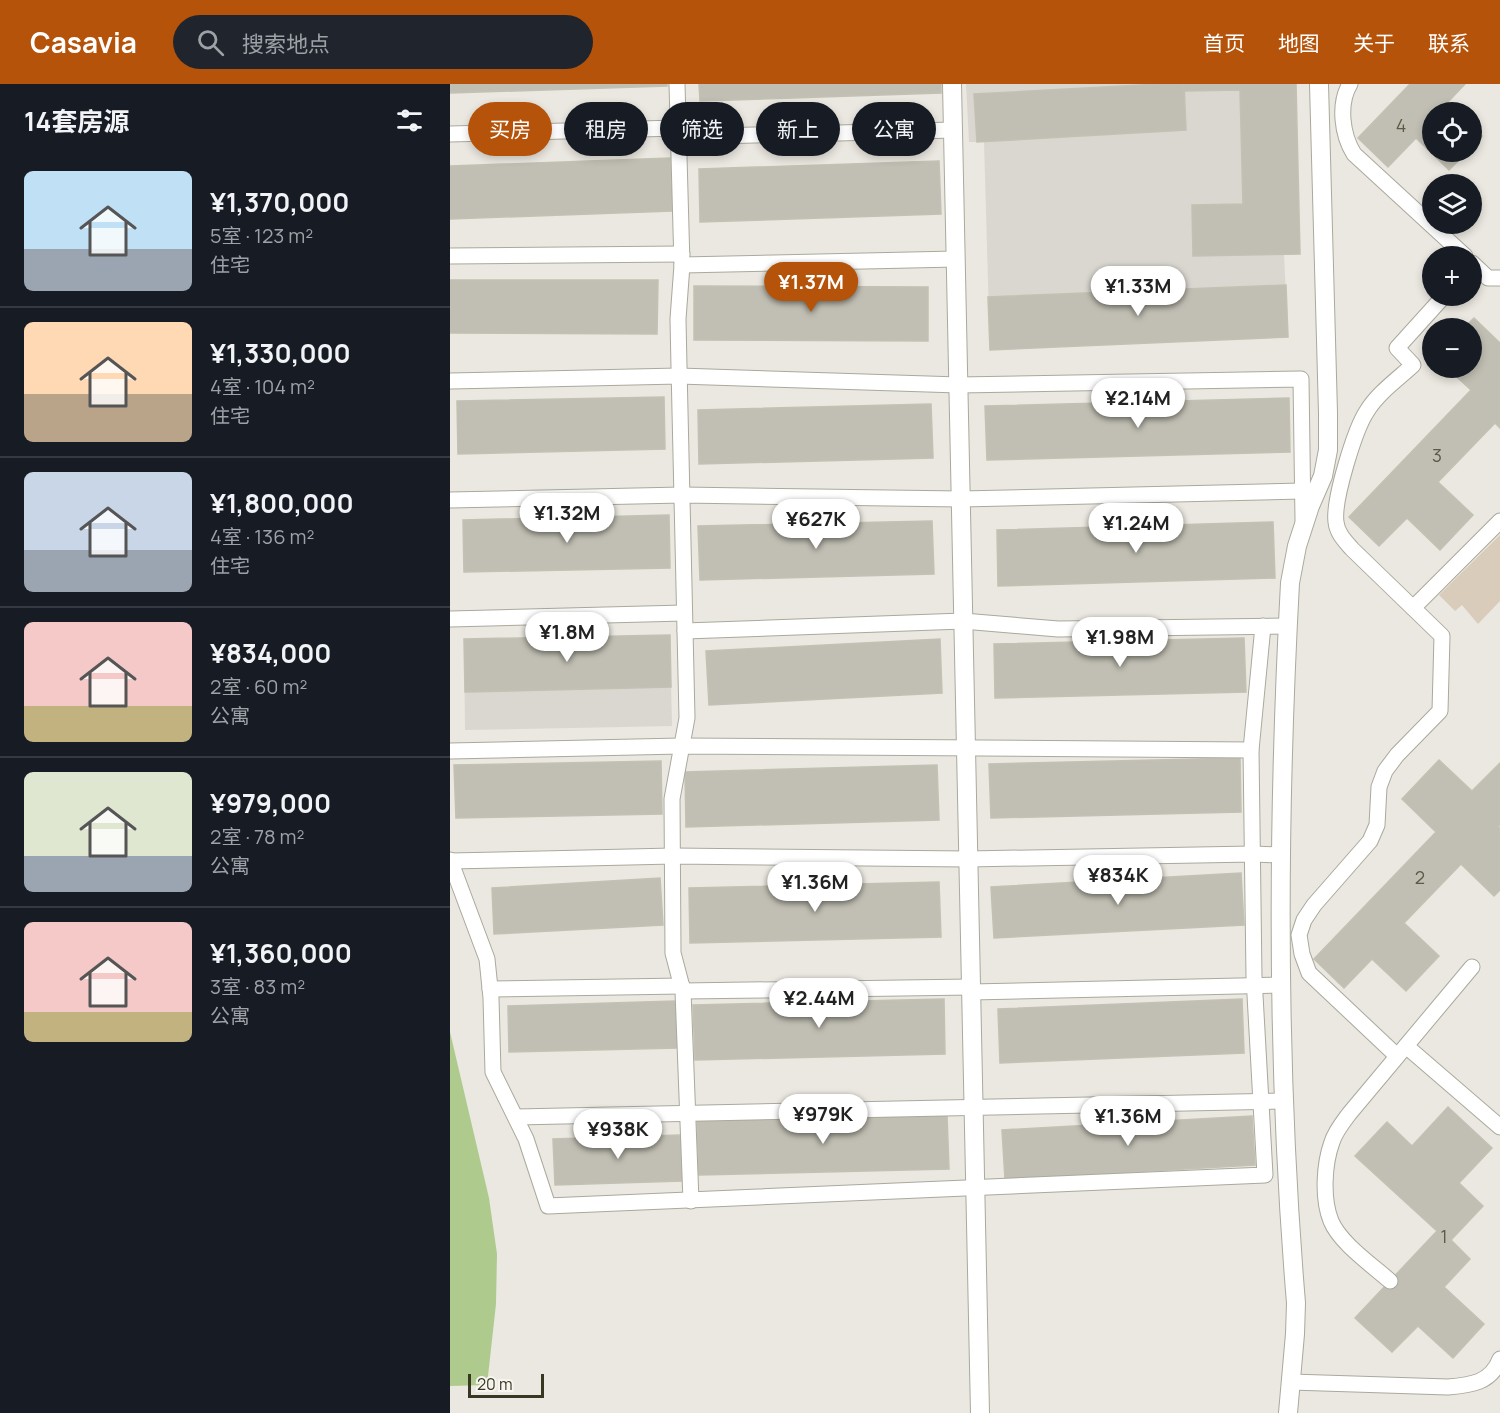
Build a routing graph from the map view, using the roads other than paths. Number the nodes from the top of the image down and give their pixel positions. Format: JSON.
{"nodes":[{"id":1,"x":677,"y":84,"type":"edge"},
{"id":2,"x":952,"y":84,"type":"edge"},
{"id":3,"x":1320,"y":84,"type":"edge"},
{"id":4,"x":1350,"y":84,"type":"edge"},
{"id":5,"x":678,"y":102,"type":"edge"},
{"id":6,"x":953,"y":130,"type":"junction"},
{"id":7,"x":744,"y":132,"type":"edge"},
{"id":8,"x":660,"y":133,"type":"edge"},
{"id":9,"x":450,"y":134,"type":"edge"},
{"id":10,"x":680,"y":156,"type":"edge"},
{"id":11,"x":1453,"y":246,"type":"edge"},
{"id":12,"x":450,"y":256,"type":"edge"},
{"id":13,"x":956,"y":259,"type":"junction"},
{"id":14,"x":682,"y":260,"type":"junction"},
{"id":15,"x":1482,"y":273,"type":"edge"},
{"id":16,"x":1500,"y":278,"type":"edge"},
{"id":17,"x":1435,"y":306,"type":"edge"},
{"id":18,"x":679,"y":376,"type":"junction"},
{"id":19,"x":1327,"y":378,"type":"junction"},
{"id":20,"x":1301,"y":379,"type":"junction"},
{"id":21,"x":450,"y":381,"type":"edge"},
{"id":22,"x":959,"y":385,"type":"junction"},
{"id":23,"x":1303,"y":491,"type":"junction"},
{"id":24,"x":682,"y":495,"type":"junction"},
{"id":25,"x":961,"y":499,"type":"junction"},
{"id":26,"x":450,"y":500,"type":"edge"},
{"id":27,"x":1500,"y":521,"type":"edge"},
{"id":28,"x":1303,"y":527,"type":"junction"},
{"id":29,"x":1413,"y":609,"type":"junction"},
{"id":30,"x":684,"y":613,"type":"junction"},
{"id":31,"x":450,"y":619,"type":"edge"},
{"id":32,"x":963,"y":621,"type":"junction"},
{"id":33,"x":1263,"y":626,"type":"junction"},
{"id":34,"x":1287,"y":626,"type":"junction"},
{"id":35,"x":685,"y":631,"type":"junction"},
{"id":36,"x":681,"y":746,"type":"junction"},
{"id":37,"x":966,"y":749,"type":"junction"},
{"id":38,"x":1251,"y":750,"type":"junction"},
{"id":39,"x":450,"y":751,"type":"edge"},
{"id":40,"x":1252,"y":854,"type":"junction"},
{"id":41,"x":1282,"y":855,"type":"junction"},
{"id":42,"x":673,"y":856,"type":"junction"},
{"id":43,"x":968,"y":860,"type":"junction"},
{"id":44,"x":450,"y":861,"type":"edge"},
{"id":45,"x":1472,"y":967,"type":"dead end"},
{"id":46,"x":1255,"y":985,"type":"junction"},
{"id":47,"x":1281,"y":985,"type":"junction"},
{"id":48,"x":682,"y":988,"type":"junction"},
{"id":49,"x":490,"y":989,"type":"junction"},
{"id":50,"x":971,"y":989,"type":"junction"},
{"id":51,"x":1402,"y":1051,"type":"junction"},
{"id":52,"x":1260,"y":1100,"type":"junction"},
{"id":53,"x":1283,"y":1101,"type":"junction"},
{"id":54,"x":974,"y":1106,"type":"junction"},
{"id":55,"x":687,"y":1114,"type":"junction"},
{"id":56,"x":516,"y":1117,"type":"junction"},
{"id":57,"x":1500,"y":1127,"type":"edge"},
{"id":58,"x":975,"y":1189,"type":"junction"},
{"id":59,"x":691,"y":1201,"type":"junction"},
{"id":60,"x":1390,"y":1281,"type":"dead end"},
{"id":61,"x":1500,"y":1359,"type":"edge"},
{"id":62,"x":1291,"y":1382,"type":"junction"},
{"id":63,"x":980,"y":1413,"type":"edge"},
{"id":64,"x":1288,"y":1413,"type":"edge"}],
"edges":[{"from":1,"to":5,"type":"lane"},
{"from":2,"to":6,"type":"street"},
{"from":3,"to":19,"type":"street"},
{"from":4,"to":11,"type":"lane"},
{"from":6,"to":7,"type":"lane"},
{"from":6,"to":13,"type":"street"},
{"from":8,"to":9,"type":"lane"},
{"from":10,"to":14,"type":"lane"},
{"from":12,"to":14,"type":"lane"},
{"from":13,"to":14,"type":"lane"},
{"from":13,"to":22,"type":"street"},
{"from":14,"to":18,"type":"lane"},
{"from":15,"to":16,"type":"lane"},
{"from":17,"to":29,"type":"lane"},
{"from":18,"to":21,"type":"lane"},
{"from":18,"to":22,"type":"lane"},
{"from":18,"to":24,"type":"lane"},
{"from":19,"to":20,"type":"lane"},
{"from":19,"to":28,"type":"street"},
{"from":20,"to":22,"type":"lane"},
{"from":20,"to":23,"type":"lane"},
{"from":22,"to":25,"type":"street"},
{"from":23,"to":25,"type":"lane"},
{"from":23,"to":28,"type":"lane"},
{"from":24,"to":25,"type":"lane"},
{"from":24,"to":26,"type":"lane"},
{"from":24,"to":30,"type":"lane"},
{"from":25,"to":32,"type":"street"},
{"from":27,"to":29,"type":"lane"},
{"from":28,"to":34,"type":"street"},
{"from":29,"to":51,"type":"lane"},
{"from":30,"to":31,"type":"lane"},
{"from":30,"to":35,"type":"lane"},
{"from":32,"to":33,"type":"lane"},
{"from":32,"to":35,"type":"lane"},
{"from":32,"to":37,"type":"street"},
{"from":33,"to":34,"type":"lane"},
{"from":33,"to":38,"type":"lane"},
{"from":34,"to":41,"type":"street"},
{"from":35,"to":36,"type":"lane"},
{"from":36,"to":37,"type":"lane"},
{"from":36,"to":39,"type":"lane"},
{"from":36,"to":42,"type":"lane"},
{"from":37,"to":38,"type":"lane"},
{"from":37,"to":43,"type":"street"},
{"from":38,"to":40,"type":"lane"},
{"from":40,"to":41,"type":"lane"},
{"from":40,"to":43,"type":"lane"},
{"from":40,"to":46,"type":"lane"},
{"from":41,"to":47,"type":"street"},
{"from":42,"to":43,"type":"lane"},
{"from":42,"to":44,"type":"lane"},
{"from":42,"to":48,"type":"lane"},
{"from":43,"to":50,"type":"street"},
{"from":44,"to":49,"type":"lane"},
{"from":45,"to":51,"type":"lane"},
{"from":46,"to":47,"type":"lane"},
{"from":46,"to":50,"type":"lane"},
{"from":46,"to":52,"type":"lane"},
{"from":47,"to":53,"type":"street"},
{"from":48,"to":49,"type":"lane"},
{"from":48,"to":50,"type":"lane"},
{"from":48,"to":55,"type":"lane"},
{"from":49,"to":56,"type":"lane"},
{"from":50,"to":54,"type":"street"},
{"from":51,"to":57,"type":"lane"},
{"from":51,"to":60,"type":"lane"},
{"from":52,"to":53,"type":"lane"},
{"from":52,"to":54,"type":"lane"},
{"from":52,"to":58,"type":"lane"},
{"from":53,"to":62,"type":"street"},
{"from":54,"to":55,"type":"lane"},
{"from":54,"to":58,"type":"street"},
{"from":55,"to":56,"type":"lane"},
{"from":55,"to":59,"type":"lane"},
{"from":56,"to":59,"type":"lane"},
{"from":58,"to":59,"type":"lane"},
{"from":58,"to":63,"type":"street"},
{"from":61,"to":62,"type":"lane"},
{"from":62,"to":64,"type":"street"}]}
